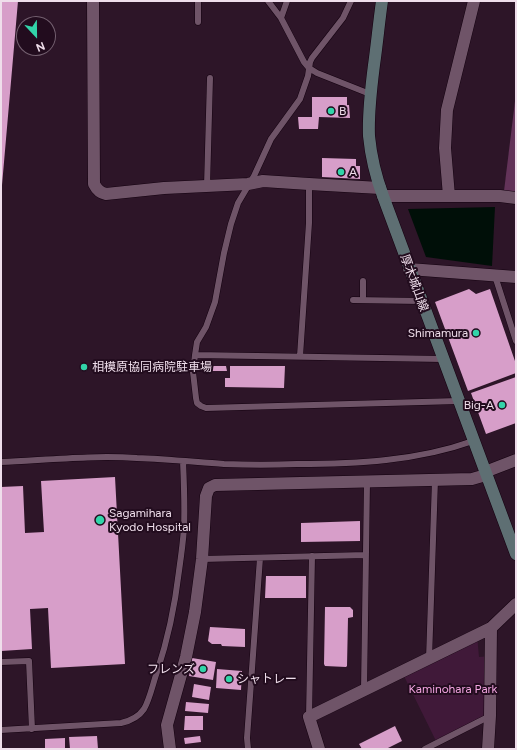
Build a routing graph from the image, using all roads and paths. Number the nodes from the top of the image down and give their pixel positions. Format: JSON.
{"nodes":[{"id":1,"x":93,"y":1,"type":"edge"},
{"id":2,"x":198,"y":1,"type":"edge"},
{"id":3,"x":268,"y":1,"type":"edge"},
{"id":4,"x":287,"y":1,"type":"edge"},
{"id":5,"x":351,"y":1,"type":"edge"},
{"id":6,"x":382,"y":1,"type":"edge"},
{"id":7,"x":474,"y":1,"type":"edge"},
{"id":8,"x":281,"y":18,"type":"junction"},
{"id":9,"x":198,"y":22,"type":"dead end"},
{"id":10,"x":309,"y":68,"type":"junction"},
{"id":11,"x":210,"y":78,"type":"dead end"},
{"id":12,"x":370,"y":94,"type":"junction"},
{"id":13,"x":248,"y":184,"type":"junction"},
{"id":14,"x":309,"y":184,"type":"junction"},
{"id":15,"x":207,"y":186,"type":"junction"},
{"id":16,"x":381,"y":192,"type":"junction"},
{"id":17,"x":449,"y":196,"type":"junction"},
{"id":18,"x":516,"y":198,"type":"edge"},
{"id":19,"x":409,"y":269,"type":"junction"},
{"id":20,"x":495,"y":276,"type":"junction"},
{"id":21,"x":516,"y":277,"type":"edge"},
{"id":22,"x":363,"y":281,"type":"dead end"},
{"id":23,"x":353,"y":300,"type":"dead end"},
{"id":24,"x":363,"y":300,"type":"junction"},
{"id":25,"x":421,"y":301,"type":"junction"},
{"id":26,"x":516,"y":341,"type":"edge"},
{"id":27,"x":195,"y":355,"type":"junction"},
{"id":28,"x":300,"y":356,"type":"junction"},
{"id":29,"x":443,"y":358,"type":"junction"},
{"id":30,"x":458,"y":401,"type":"junction"},
{"id":31,"x":473,"y":441,"type":"junction"},
{"id":32,"x":516,"y":460,"type":"edge"},
{"id":33,"x":183,"y":461,"type":"junction"},
{"id":34,"x":1,"y":462,"type":"edge"},
{"id":35,"x":485,"y":473,"type":"junction"},
{"id":36,"x":435,"y":480,"type":"junction"},
{"id":37,"x":367,"y":482,"type":"junction"},
{"id":38,"x":516,"y":554,"type":"edge"},
{"id":39,"x":366,"y":555,"type":"junction"},
{"id":40,"x":312,"y":556,"type":"junction"},
{"id":41,"x":260,"y":558,"type":"junction"},
{"id":42,"x":202,"y":559,"type":"junction"},
{"id":43,"x":516,"y":604,"type":"edge"},
{"id":44,"x":492,"y":628,"type":"junction"},
{"id":45,"x":429,"y":659,"type":"junction"},
{"id":46,"x":1,"y":662,"type":"edge"},
{"id":47,"x":364,"y":691,"type":"junction"},
{"id":48,"x":490,"y":716,"type":"junction"},
{"id":49,"x":309,"y":717,"type":"junction"},
{"id":50,"x":32,"y":729,"type":"junction"},
{"id":51,"x":1,"y":730,"type":"edge"},
{"id":52,"x":170,"y":749,"type":"edge"},
{"id":53,"x":248,"y":749,"type":"edge"},
{"id":54,"x":319,"y":749,"type":"edge"},
{"id":55,"x":425,"y":749,"type":"edge"},
{"id":56,"x":488,"y":749,"type":"edge"}],
"edges":[{"from":1,"to":15,"type":"street"},
{"from":2,"to":9,"type":"lane"},
{"from":3,"to":8,"type":"lane"},
{"from":4,"to":8,"type":"lane"},
{"from":5,"to":10,"type":"lane"},
{"from":6,"to":12,"type":"main road","name":"厚木城山線"},
{"from":7,"to":17,"type":"street"},
{"from":8,"to":10,"type":"lane"},
{"from":10,"to":12,"type":"lane"},
{"from":10,"to":13,"type":"lane"},
{"from":11,"to":15,"type":"lane"},
{"from":12,"to":16,"type":"main road","name":"厚木城山線"},
{"from":13,"to":14,"type":"street"},
{"from":13,"to":15,"type":"street"},
{"from":13,"to":27,"type":"lane"},
{"from":14,"to":16,"type":"street"},
{"from":14,"to":28,"type":"lane"},
{"from":16,"to":17,"type":"street"},
{"from":16,"to":19,"type":"main road","name":"厚木城山線"},
{"from":17,"to":18,"type":"street"},
{"from":19,"to":20,"type":"street"},
{"from":19,"to":25,"type":"main road","name":"厚木城山線"},
{"from":20,"to":21,"type":"street"},
{"from":20,"to":26,"type":"lane"},
{"from":22,"to":24,"type":"lane"},
{"from":23,"to":24,"type":"lane"},
{"from":24,"to":25,"type":"lane"},
{"from":25,"to":29,"type":"main road","name":"厚木城山線"},
{"from":27,"to":28,"type":"lane"},
{"from":27,"to":30,"type":"lane"},
{"from":28,"to":29,"type":"lane"},
{"from":29,"to":30,"type":"main road","name":"厚木城山線"},
{"from":30,"to":31,"type":"main road","name":"厚木城山線"},
{"from":31,"to":33,"type":"lane"},
{"from":31,"to":35,"type":"main road","name":"厚木城山線"},
{"from":32,"to":35,"type":"street"},
{"from":33,"to":34,"type":"lane"},
{"from":33,"to":50,"type":"lane"},
{"from":35,"to":36,"type":"street"},
{"from":35,"to":38,"type":"main road","name":"厚木城山線"},
{"from":36,"to":37,"type":"street"},
{"from":36,"to":45,"type":"lane"},
{"from":37,"to":39,"type":"lane"},
{"from":37,"to":42,"type":"street"},
{"from":39,"to":40,"type":"lane"},
{"from":39,"to":47,"type":"lane"},
{"from":40,"to":41,"type":"lane"},
{"from":40,"to":49,"type":"lane"},
{"from":41,"to":42,"type":"lane"},
{"from":41,"to":53,"type":"lane"},
{"from":42,"to":52,"type":"street"},
{"from":43,"to":44,"type":"street"},
{"from":44,"to":45,"type":"street"},
{"from":44,"to":48,"type":"street"},
{"from":45,"to":47,"type":"street"},
{"from":46,"to":50,"type":"lane"},
{"from":47,"to":49,"type":"street"},
{"from":48,"to":55,"type":"lane"},
{"from":48,"to":56,"type":"street"},
{"from":49,"to":54,"type":"street"},
{"from":50,"to":51,"type":"lane"}]}
